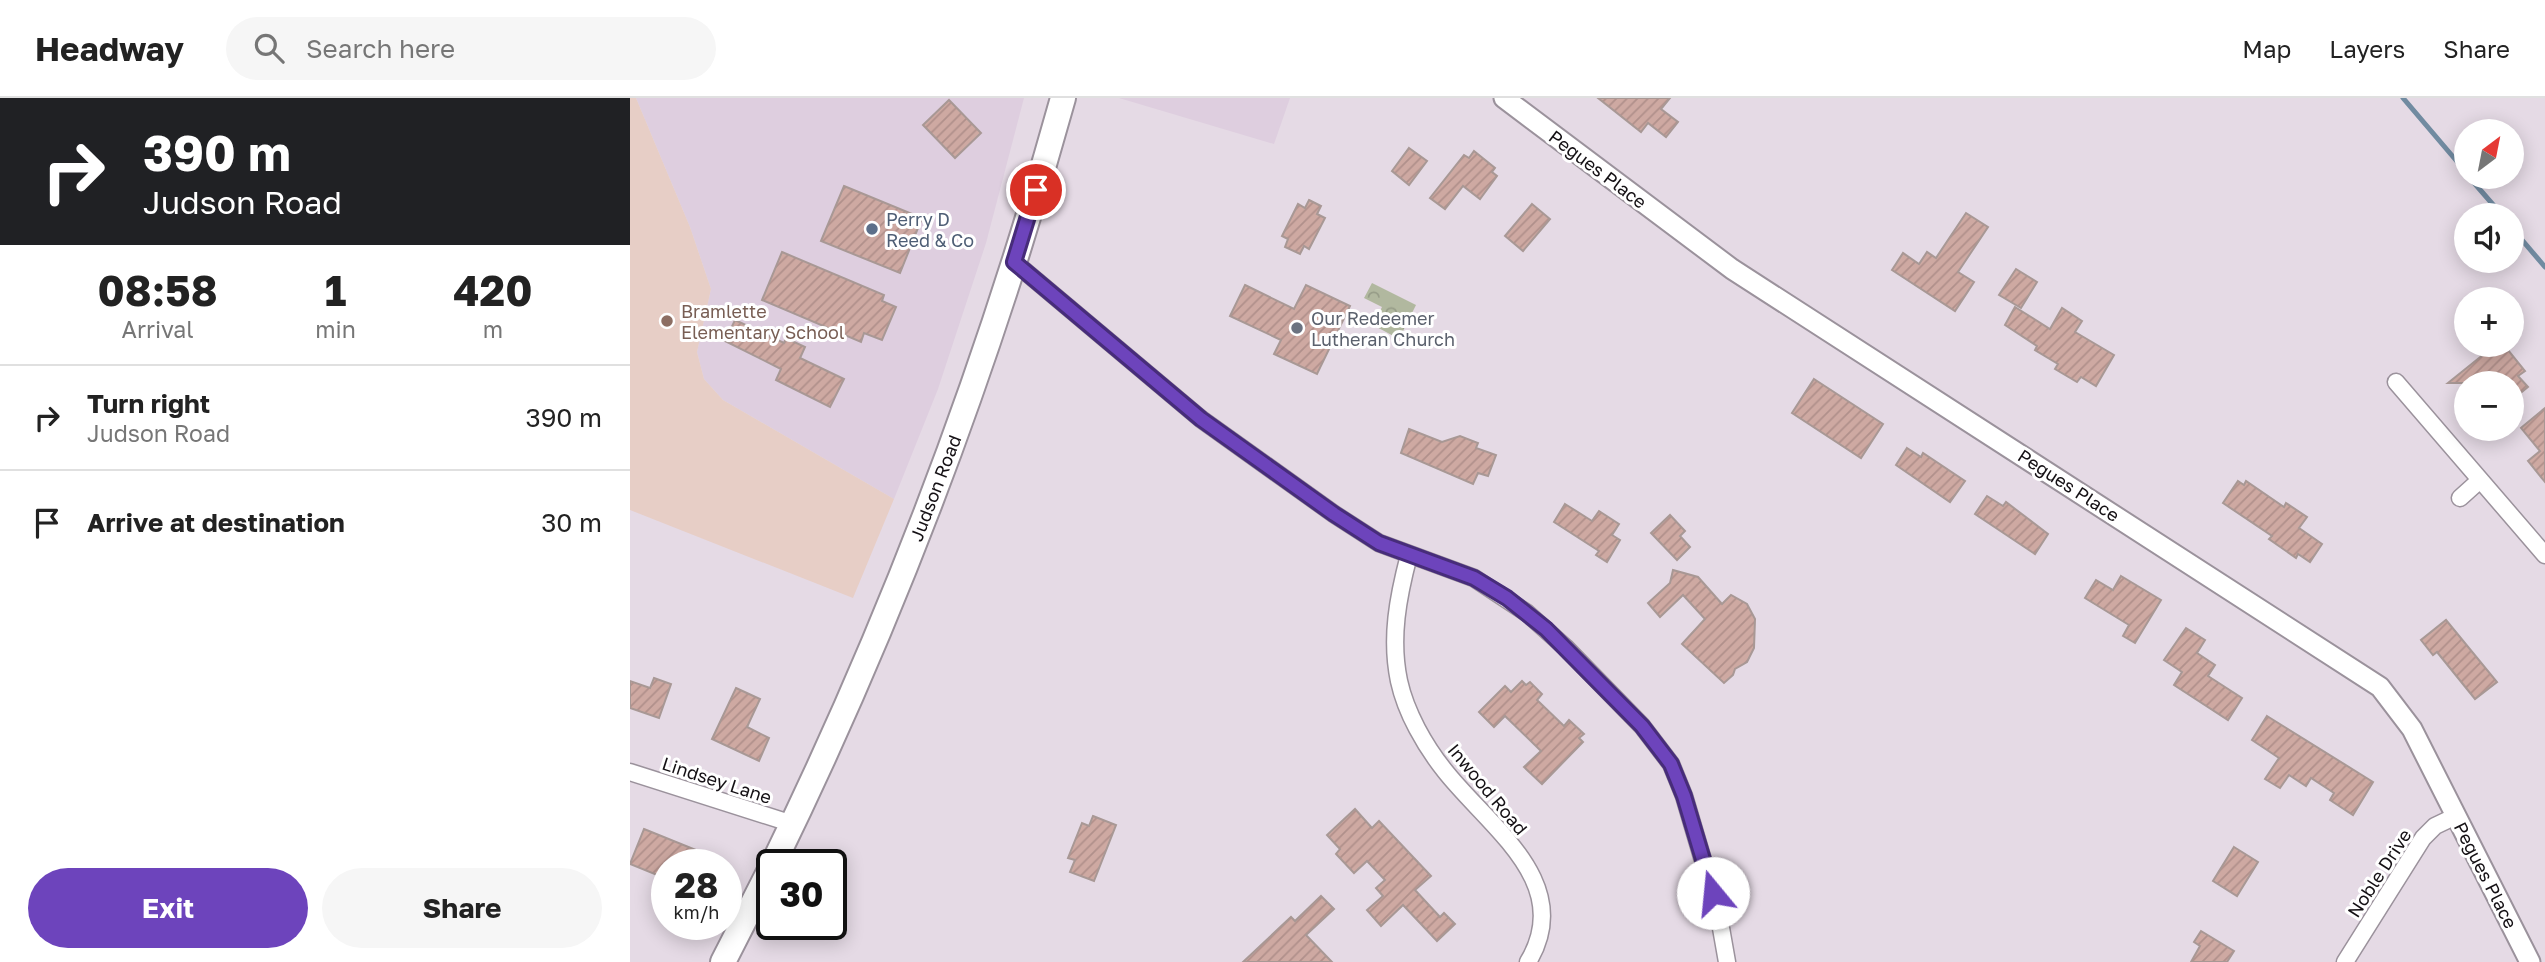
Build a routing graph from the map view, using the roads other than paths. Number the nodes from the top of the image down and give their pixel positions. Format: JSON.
{"nodes":[{"id":1,"x":1063,"y":98,"type":"edge"},
{"id":2,"x":1504,"y":98,"type":"edge"},
{"id":3,"x":1014,"y":262,"type":"junction"},
{"id":4,"x":2396,"y":382,"type":"dead end"},
{"id":5,"x":2480,"y":480,"type":"junction"},
{"id":6,"x":2460,"y":498,"type":"dead end"},
{"id":7,"x":1409,"y":555,"type":"junction"},
{"id":8,"x":2545,"y":555,"type":"edge"},
{"id":9,"x":630,"y":772,"type":"edge"},
{"id":10,"x":2456,"y":816,"type":"junction"},
{"id":11,"x":793,"y":824,"type":"junction"},
{"id":12,"x":780,"y":849,"type":"edge"},
{"id":13,"x":756,"y":897,"type":"edge"},
{"id":14,"x":723,"y":962,"type":"edge"},
{"id":15,"x":1528,"y":962,"type":"edge"},
{"id":16,"x":1727,"y":962,"type":"edge"},
{"id":17,"x":2345,"y":962,"type":"edge"},
{"id":18,"x":2530,"y":962,"type":"edge"}],
"edges":[{"from":1,"to":3,"type":"main road","name":"Judson Road"},
{"from":2,"to":10,"type":"street","name":"Pegues Place"},
{"from":3,"to":7,"type":"street"},
{"from":3,"to":11,"type":"main road","name":"Judson Road"},
{"from":4,"to":5,"type":"street"},
{"from":5,"to":6,"type":"street"},
{"from":5,"to":8,"type":"street"},
{"from":7,"to":15,"type":"street","name":"Inwood Road"},
{"from":7,"to":16,"type":"street"},
{"from":9,"to":11,"type":"street","name":"Lindsey Lane"},
{"from":10,"to":17,"type":"street","name":"Noble Drive"},
{"from":10,"to":18,"type":"street","name":"Pegues Place"},
{"from":11,"to":12,"type":"main road","name":"Judson Road"},
{"from":13,"to":14,"type":"main road","name":"Judson Road"}]}
